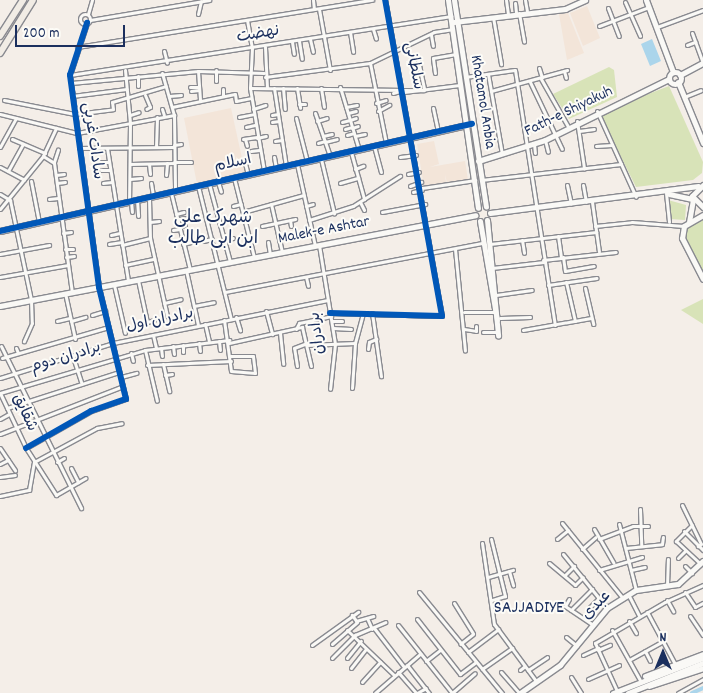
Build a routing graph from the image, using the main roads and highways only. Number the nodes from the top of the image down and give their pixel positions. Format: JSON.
{"nodes":[{"id":1,"x":22,"y":0,"type":"edge"},
{"id":2,"x":33,"y":0,"type":"edge"},
{"id":3,"x":0,"y":36,"type":"edge"},
{"id":4,"x":0,"y":53,"type":"edge"}],
"edges":[{"from":1,"to":3,"type":"highway"},
{"from":2,"to":4,"type":"highway"}]}
